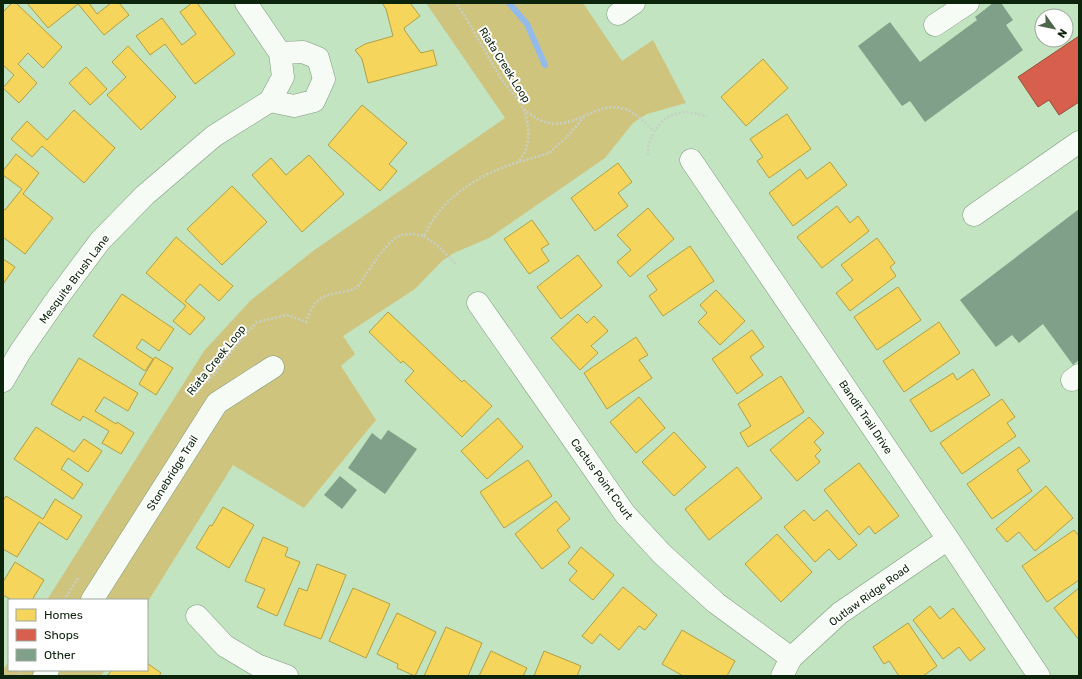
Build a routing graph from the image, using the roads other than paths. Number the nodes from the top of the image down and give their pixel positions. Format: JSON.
{"nodes":[{"id":1,"x":246,"y":3,"type":"edge"},
{"id":2,"x":968,"y":3,"type":"edge"},
{"id":3,"x":935,"y":25,"type":"dead end"},
{"id":4,"x":280,"y":53,"type":"junction"},
{"id":5,"x":270,"y":101,"type":"junction"},
{"id":6,"x":1079,"y":142,"type":"edge"},
{"id":7,"x":691,"y":160,"type":"dead end"},
{"id":8,"x":974,"y":215,"type":"dead end"},
{"id":9,"x":478,"y":303,"type":"dead end"},
{"id":10,"x":273,"y":367,"type":"dead end"},
{"id":11,"x":3,"y":381,"type":"edge"},
{"id":12,"x":948,"y":539,"type":"junction"},
{"id":13,"x":93,"y":599,"type":"edge"},
{"id":14,"x":197,"y":616,"type":"dead end"},
{"id":15,"x":787,"y":667,"type":"edge"},
{"id":16,"x":287,"y":676,"type":"edge"},
{"id":17,"x":1039,"y":676,"type":"edge"}],
"edges":[{"from":1,"to":4,"type":"street"},
{"from":2,"to":3,"type":"street"},
{"from":4,"to":5,"type":"street","name":"Mesquite Brush Lane"},
{"from":4,"to":5,"type":"street"},
{"from":5,"to":11,"type":"street","name":"Mesquite Brush Lane"},
{"from":6,"to":8,"type":"street"},
{"from":7,"to":12,"type":"street","name":"Bandit Trail Drive"},
{"from":9,"to":15,"type":"street","name":"Cactus Point Court"},
{"from":10,"to":13,"type":"street","name":"Stonebridge Trail"},
{"from":12,"to":15,"type":"street","name":"Outlaw Ridge Road"},
{"from":12,"to":17,"type":"street","name":"Bandit Trail Drive"},
{"from":14,"to":16,"type":"street"}]}
